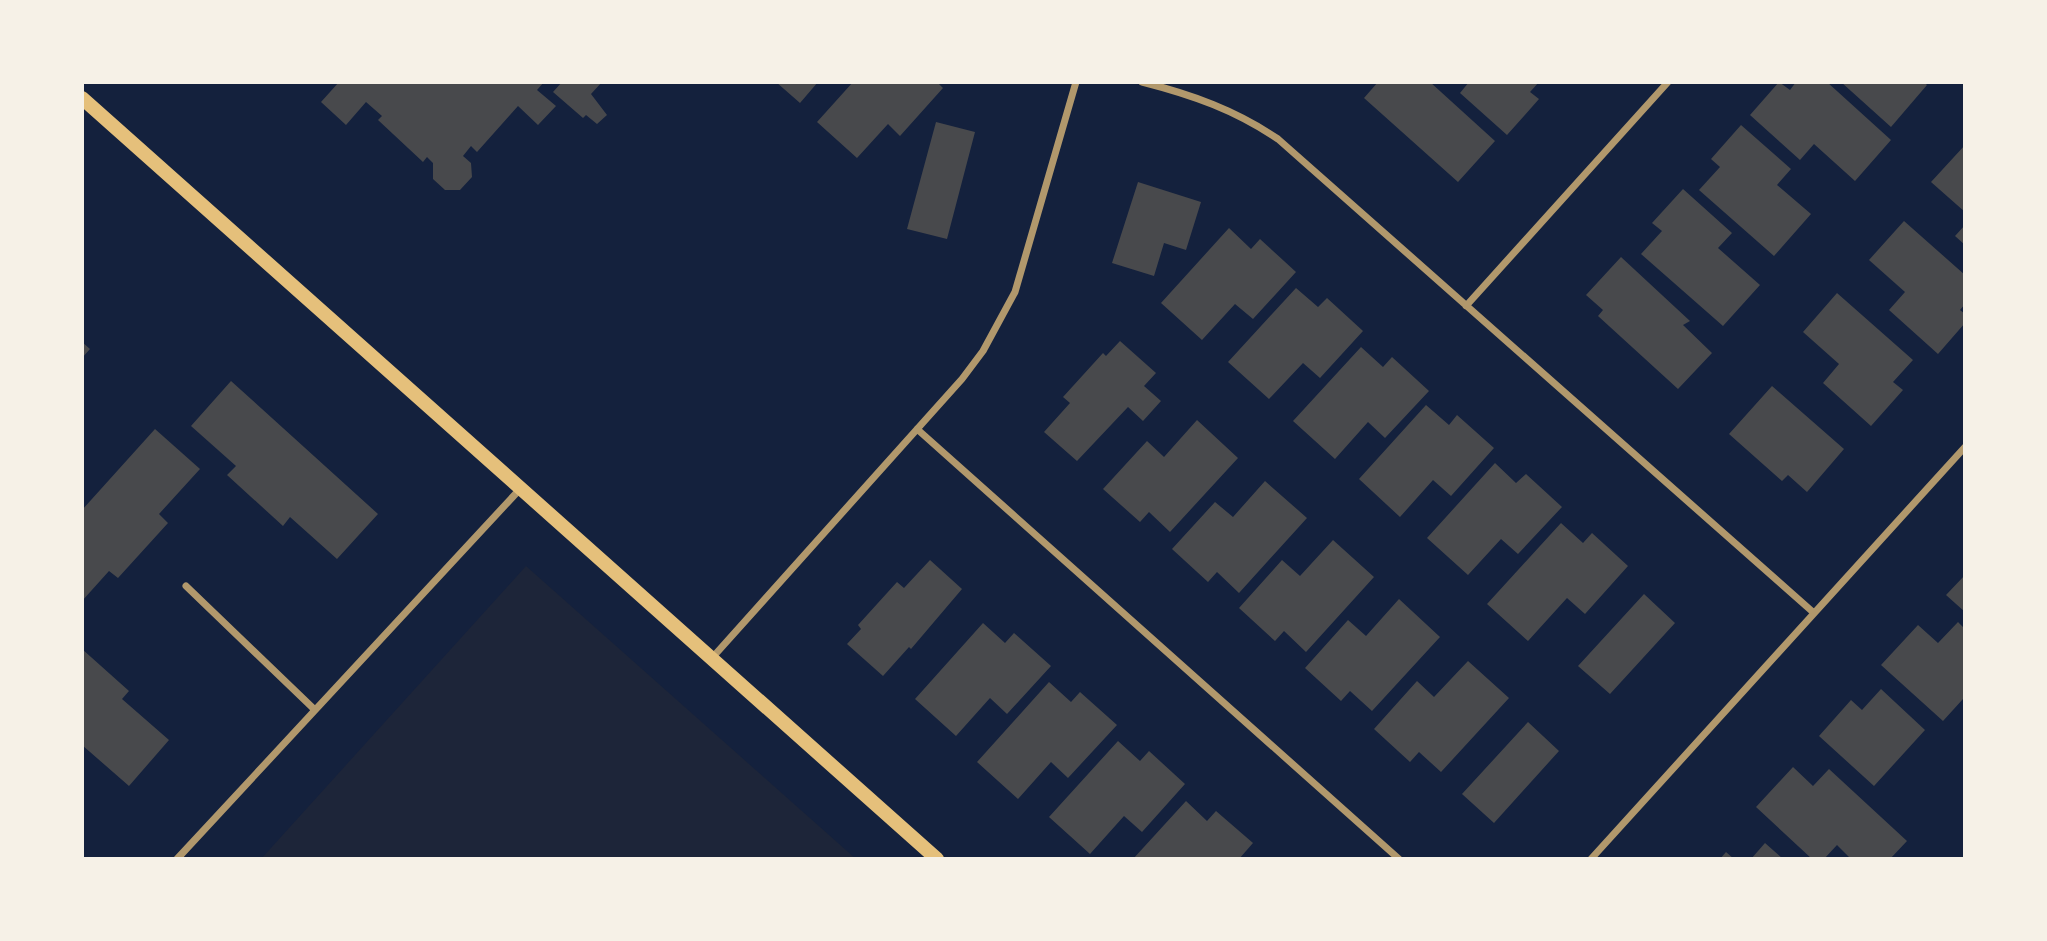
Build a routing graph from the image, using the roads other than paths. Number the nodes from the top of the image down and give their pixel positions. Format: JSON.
{"nodes":[{"id":1,"x":1076,"y":82,"type":"edge"},
{"id":2,"x":1142,"y":82,"type":"edge"},
{"id":3,"x":1668,"y":82,"type":"edge"},
{"id":4,"x":82,"y":98,"type":"edge"},
{"id":5,"x":1466,"y":306,"type":"junction"},
{"id":6,"x":918,"y":429,"type":"junction"},
{"id":7,"x":1965,"y":447,"type":"edge"},
{"id":8,"x":521,"y":488,"type":"junction"},
{"id":9,"x":186,"y":586,"type":"dead end"},
{"id":10,"x":1814,"y":613,"type":"junction"},
{"id":11,"x":712,"y":658,"type":"junction"},
{"id":12,"x":315,"y":710,"type":"junction"},
{"id":13,"x":177,"y":859,"type":"edge"},
{"id":14,"x":937,"y":859,"type":"edge"},
{"id":15,"x":1399,"y":859,"type":"edge"},
{"id":16,"x":1591,"y":859,"type":"edge"}],
"edges":[{"from":1,"to":6,"type":"street"},
{"from":2,"to":5,"type":"street"},
{"from":3,"to":5,"type":"street"},
{"from":4,"to":8,"type":"main road"},
{"from":5,"to":10,"type":"street"},
{"from":6,"to":11,"type":"street"},
{"from":6,"to":15,"type":"street"},
{"from":7,"to":10,"type":"street"},
{"from":8,"to":11,"type":"main road"},
{"from":8,"to":12,"type":"street"},
{"from":9,"to":12,"type":"street"},
{"from":10,"to":16,"type":"street"},
{"from":11,"to":14,"type":"main road"},
{"from":12,"to":13,"type":"street"}]}
